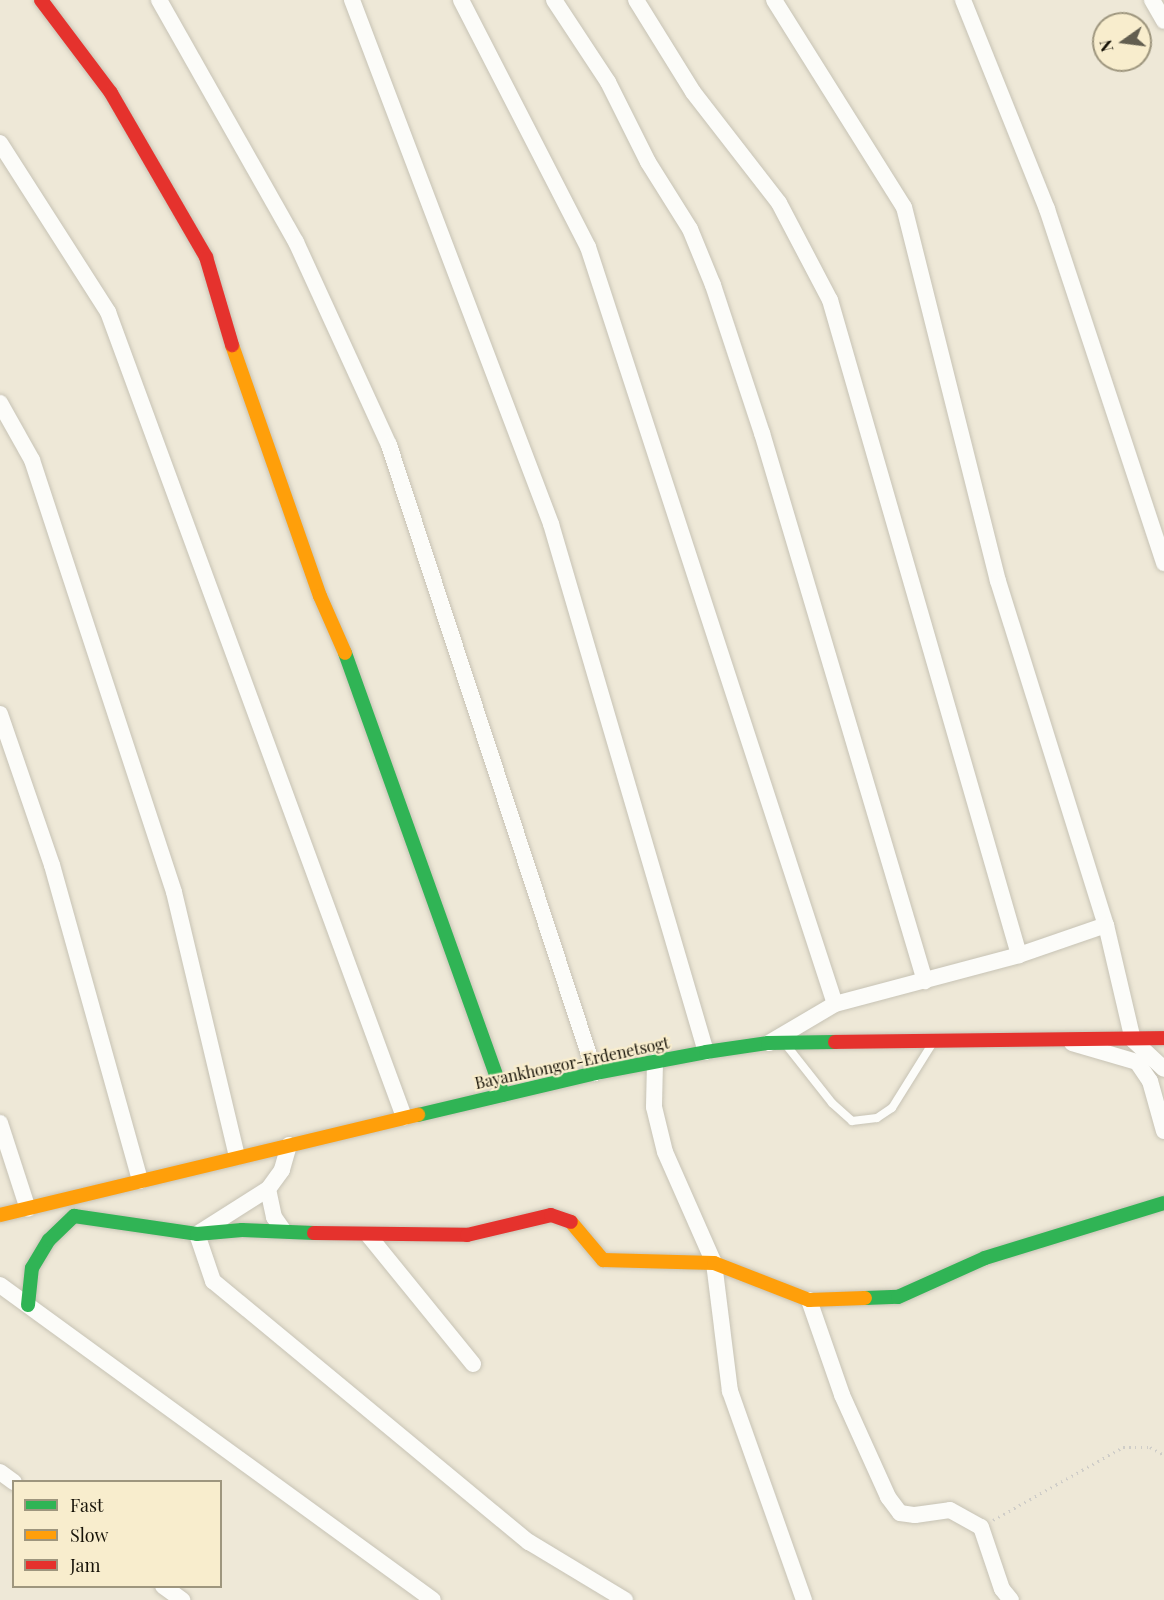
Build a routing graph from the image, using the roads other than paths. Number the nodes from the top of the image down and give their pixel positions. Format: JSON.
{"nodes":[{"id":1,"x":41,"y":0,"type":"edge"},
{"id":2,"x":159,"y":0,"type":"edge"},
{"id":3,"x":352,"y":0,"type":"edge"},
{"id":4,"x":461,"y":0,"type":"edge"},
{"id":5,"x":554,"y":0,"type":"edge"},
{"id":6,"x":636,"y":0,"type":"edge"},
{"id":7,"x":774,"y":0,"type":"edge"},
{"id":8,"x":963,"y":0,"type":"edge"},
{"id":9,"x":1152,"y":0,"type":"edge"},
{"id":10,"x":1164,"y":21,"type":"edge"},
{"id":11,"x":0,"y":143,"type":"edge"},
{"id":12,"x":0,"y":403,"type":"edge"},
{"id":13,"x":1164,"y":563,"type":"edge"},
{"id":14,"x":0,"y":714,"type":"edge"},
{"id":15,"x":1106,"y":925,"type":"junction"},
{"id":16,"x":1019,"y":955,"type":"junction"},
{"id":17,"x":925,"y":981,"type":"junction"},
{"id":18,"x":835,"y":1004,"type":"junction"},
{"id":19,"x":1164,"y":1038,"type":"edge"},
{"id":20,"x":1063,"y":1040,"type":"junction"},
{"id":21,"x":1133,"y":1040,"type":"junction"},
{"id":22,"x":934,"y":1041,"type":"junction"},
{"id":23,"x":776,"y":1043,"type":"junction"},
{"id":24,"x":706,"y":1052,"type":"junction"},
{"id":25,"x":655,"y":1062,"type":"junction"},
{"id":26,"x":1164,"y":1069,"type":"edge"},
{"id":27,"x":595,"y":1073,"type":"junction"},
{"id":28,"x":503,"y":1095,"type":"junction"},
{"id":29,"x":404,"y":1118,"type":"junction"},
{"id":30,"x":0,"y":1123,"type":"edge"},
{"id":31,"x":1164,"y":1131,"type":"edge"},
{"id":32,"x":289,"y":1145,"type":"junction"},
{"id":33,"x":237,"y":1157,"type":"junction"},
{"id":34,"x":140,"y":1181,"type":"junction"},
{"id":35,"x":268,"y":1189,"type":"junction"},
{"id":36,"x":1164,"y":1203,"type":"edge"},
{"id":37,"x":28,"y":1209,"type":"junction"},
{"id":38,"x":0,"y":1215,"type":"edge"},
{"id":39,"x":283,"y":1230,"type":"junction"},
{"id":40,"x":197,"y":1234,"type":"junction"},
{"id":41,"x":369,"y":1236,"type":"junction"},
{"id":42,"x":714,"y":1263,"type":"junction"},
{"id":43,"x":0,"y":1285,"type":"edge"},
{"id":44,"x":809,"y":1300,"type":"junction"},
{"id":45,"x":28,"y":1305,"type":"junction"},
{"id":46,"x":473,"y":1364,"type":"dead end"},
{"id":47,"x":164,"y":1588,"type":"edge"},
{"id":48,"x":182,"y":1600,"type":"edge"},
{"id":49,"x":433,"y":1600,"type":"edge"},
{"id":50,"x":626,"y":1600,"type":"edge"},
{"id":51,"x":804,"y":1600,"type":"edge"},
{"id":52,"x":1011,"y":1600,"type":"edge"}],
"edges":[{"from":1,"to":28,"type":"street"},
{"from":2,"to":27,"type":"street"},
{"from":3,"to":24,"type":"street"},
{"from":4,"to":18,"type":"street"},
{"from":5,"to":17,"type":"street"},
{"from":6,"to":16,"type":"street"},
{"from":7,"to":15,"type":"street"},
{"from":8,"to":13,"type":"street"},
{"from":9,"to":10,"type":"street"},
{"from":11,"to":29,"type":"street"},
{"from":12,"to":33,"type":"street"},
{"from":14,"to":34,"type":"street"},
{"from":15,"to":16,"type":"street"},
{"from":15,"to":21,"type":"street"},
{"from":16,"to":17,"type":"street"},
{"from":17,"to":18,"type":"street"},
{"from":18,"to":23,"type":"street"},
{"from":19,"to":21,"type":"street","name":"Bayankhongor-Erdenetsogt"},
{"from":20,"to":21,"type":"street","name":"Bayankhongor-Erdenetsogt"},
{"from":20,"to":22,"type":"street","name":"Bayankhongor-Erdenetsogt"},
{"from":20,"to":31,"type":"street"},
{"from":21,"to":26,"type":"street"},
{"from":22,"to":23,"type":"street","name":"Bayankhongor-Erdenetsogt"},
{"from":22,"to":23,"type":"lane"},
{"from":23,"to":24,"type":"street","name":"Bayankhongor-Erdenetsogt"},
{"from":24,"to":25,"type":"street","name":"Bayankhongor-Erdenetsogt"},
{"from":25,"to":27,"type":"street","name":"Bayankhongor-Erdenetsogt"},
{"from":25,"to":42,"type":"street"},
{"from":27,"to":28,"type":"street","name":"Bayankhongor-Erdenetsogt"},
{"from":28,"to":29,"type":"street","name":"Bayankhongor-Erdenetsogt"},
{"from":29,"to":32,"type":"street","name":"Bayankhongor-Erdenetsogt"},
{"from":30,"to":37,"type":"street"},
{"from":32,"to":33,"type":"street","name":"Bayankhongor-Erdenetsogt"},
{"from":32,"to":35,"type":"street"},
{"from":33,"to":34,"type":"street","name":"Bayankhongor-Erdenetsogt"},
{"from":34,"to":37,"type":"street","name":"Bayankhongor-Erdenetsogt"},
{"from":35,"to":39,"type":"street"},
{"from":35,"to":40,"type":"street"},
{"from":36,"to":44,"type":"street"},
{"from":37,"to":38,"type":"street","name":"Bayankhongor-Erdenetsogt"},
{"from":39,"to":40,"type":"street"},
{"from":39,"to":41,"type":"street"},
{"from":40,"to":45,"type":"street"},
{"from":40,"to":50,"type":"street"},
{"from":41,"to":42,"type":"street"},
{"from":41,"to":46,"type":"street"},
{"from":42,"to":44,"type":"street"},
{"from":42,"to":51,"type":"street"},
{"from":43,"to":45,"type":"street"},
{"from":44,"to":52,"type":"street"},
{"from":45,"to":49,"type":"street"},
{"from":47,"to":48,"type":"street"}]}
